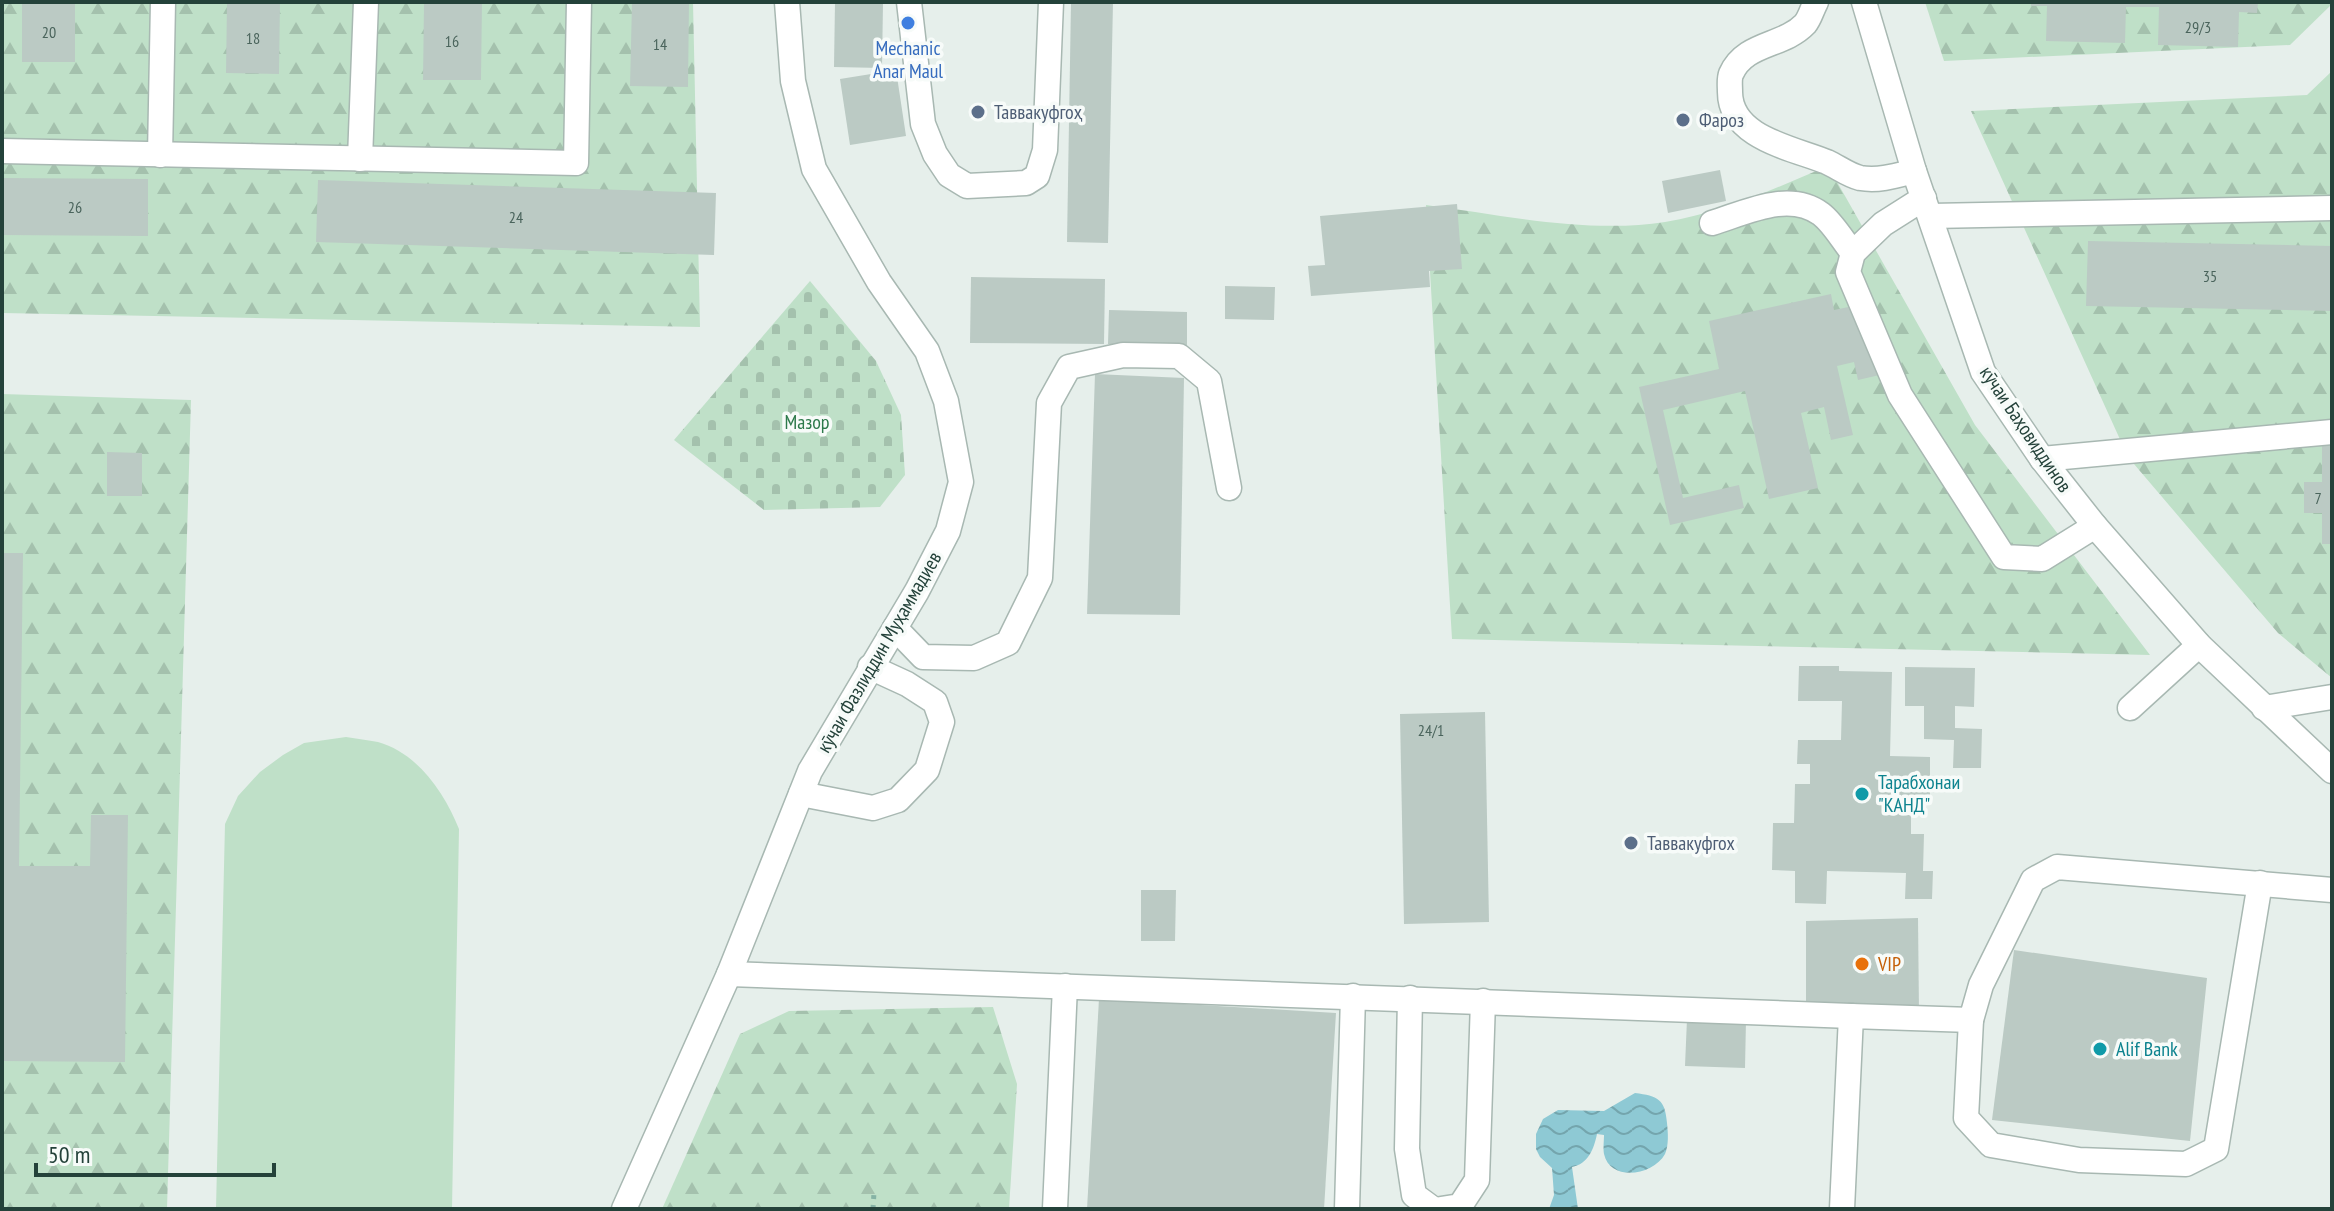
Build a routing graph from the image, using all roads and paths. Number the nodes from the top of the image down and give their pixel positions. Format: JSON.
{"nodes":[{"id":1,"x":163,"y":2,"type":"edge"},
{"id":2,"x":366,"y":2,"type":"edge"},
{"id":3,"x":579,"y":2,"type":"edge"},
{"id":4,"x":787,"y":2,"type":"edge"},
{"id":5,"x":909,"y":2,"type":"edge"},
{"id":6,"x":1051,"y":2,"type":"edge"},
{"id":7,"x":1816,"y":2,"type":"edge"},
{"id":8,"x":1864,"y":2,"type":"edge"},
{"id":9,"x":2,"y":151,"type":"edge"},
{"id":10,"x":160,"y":155,"type":"junction"},
{"id":11,"x":360,"y":159,"type":"junction"},
{"id":12,"x":1914,"y":171,"type":"junction"},
{"id":13,"x":1927,"y":207,"type":"junction"},
{"id":14,"x":2332,"y":208,"type":"edge"},
{"id":15,"x":1712,"y":223,"type":"dead end"},
{"id":16,"x":1853,"y":253,"type":"junction"},
{"id":17,"x":2332,"y":432,"type":"edge"},
{"id":18,"x":2042,"y":459,"type":"junction"},
{"id":19,"x":1229,"y":488,"type":"dead end"},
{"id":20,"x":2095,"y":526,"type":"junction"},
{"id":21,"x":895,"y":628,"type":"junction"},
{"id":22,"x":2199,"y":645,"type":"junction"},
{"id":23,"x":870,"y":667,"type":"junction"},
{"id":24,"x":2332,"y":697,"type":"edge"},
{"id":25,"x":2130,"y":708,"type":"dead end"},
{"id":26,"x":2264,"y":708,"type":"junction"},
{"id":27,"x":2332,"y":771,"type":"edge"},
{"id":28,"x":801,"y":794,"type":"junction"},
{"id":29,"x":2260,"y":883,"type":"junction"},
{"id":30,"x":2332,"y":890,"type":"edge"},
{"id":31,"x":729,"y":974,"type":"junction"},
{"id":32,"x":1065,"y":986,"type":"junction"},
{"id":33,"x":1353,"y":996,"type":"junction"},
{"id":34,"x":1410,"y":998,"type":"junction"},
{"id":35,"x":1483,"y":1001,"type":"junction"},
{"id":36,"x":1851,"y":1016,"type":"junction"},
{"id":37,"x":1971,"y":1020,"type":"junction"},
{"id":38,"x":874,"y":1192,"type":"dead end"},
{"id":39,"x":624,"y":1209,"type":"edge"},
{"id":40,"x":873,"y":1209,"type":"edge"},
{"id":41,"x":1055,"y":1209,"type":"edge"},
{"id":42,"x":1347,"y":1209,"type":"edge"},
{"id":43,"x":1433,"y":1209,"type":"edge"},
{"id":44,"x":1441,"y":1209,"type":"edge"},
{"id":45,"x":1842,"y":1209,"type":"edge"}],
"edges":[{"from":1,"to":10,"type":"street"},
{"from":2,"to":11,"type":"street"},
{"from":3,"to":11,"type":"street"},
{"from":4,"to":21,"type":"street","name":"кӯчаи Фазлиддин Муҳаммадиев"},
{"from":5,"to":6,"type":"street"},
{"from":7,"to":12,"type":"street"},
{"from":8,"to":12,"type":"street","name":"кӯчаи Баҳовиддинов"},
{"from":9,"to":10,"type":"street"},
{"from":10,"to":11,"type":"street"},
{"from":12,"to":13,"type":"street","name":"кӯчаи Баҳовиддинов"},
{"from":13,"to":14,"type":"street"},
{"from":13,"to":16,"type":"street"},
{"from":13,"to":18,"type":"street","name":"кӯчаи Баҳовиддинов"},
{"from":15,"to":16,"type":"street"},
{"from":16,"to":20,"type":"street"},
{"from":17,"to":18,"type":"street"},
{"from":18,"to":20,"type":"street","name":"кӯчаи Баҳовиддинов"},
{"from":19,"to":21,"type":"street"},
{"from":20,"to":22,"type":"street","name":"кӯчаи Баҳовиддинов"},
{"from":21,"to":23,"type":"street","name":"кӯчаи Фазлиддин Муҳаммадиев"},
{"from":22,"to":25,"type":"street"},
{"from":22,"to":26,"type":"street","name":"кӯчаи Баҳовиддинов"},
{"from":23,"to":28,"type":"street","name":"кӯчаи Фазлиддин Муҳаммадиев"},
{"from":23,"to":28,"type":"street"},
{"from":24,"to":26,"type":"street"},
{"from":26,"to":27,"type":"street","name":"кӯчаи Баҳовиддинов"},
{"from":28,"to":31,"type":"street","name":"кӯчаи Фазлиддин Муҳаммадиев"},
{"from":29,"to":30,"type":"street"},
{"from":29,"to":37,"type":"street"},
{"from":29,"to":37,"type":"street"},
{"from":31,"to":32,"type":"street"},
{"from":31,"to":39,"type":"street","name":"кӯчаи Фазлиддин Муҳаммадиев"},
{"from":32,"to":33,"type":"street"},
{"from":32,"to":41,"type":"street"},
{"from":33,"to":34,"type":"street"},
{"from":33,"to":42,"type":"street"},
{"from":34,"to":35,"type":"street"},
{"from":34,"to":43,"type":"street"},
{"from":35,"to":36,"type":"street"},
{"from":35,"to":44,"type":"street"},
{"from":36,"to":37,"type":"street"},
{"from":36,"to":45,"type":"street"},
{"from":38,"to":40,"type":"path"}]}
